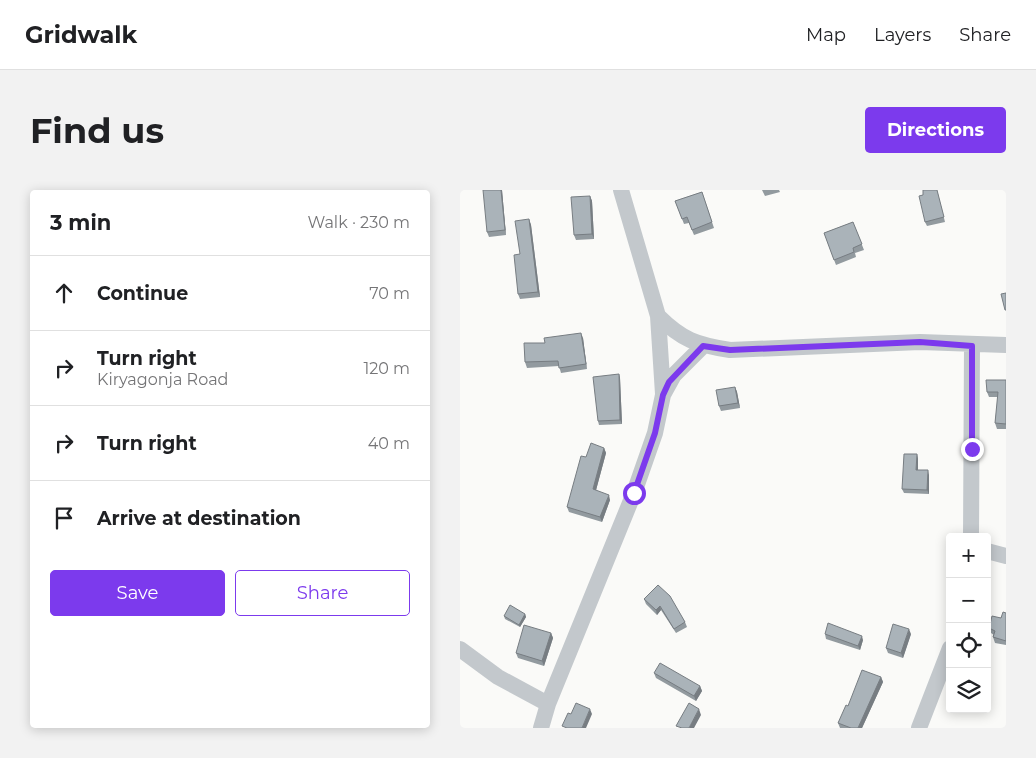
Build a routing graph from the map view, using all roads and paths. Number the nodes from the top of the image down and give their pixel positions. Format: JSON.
{"nodes":[{"id":1,"x":621,"y":190,"type":"edge"},
{"id":2,"x":658,"y":316,"type":"junction"},
{"id":3,"x":1006,"y":345,"type":"edge"},
{"id":4,"x":703,"y":346,"type":"junction"},
{"id":5,"x":972,"y":346,"type":"junction"},
{"id":6,"x":663,"y":395,"type":"junction"},
{"id":7,"x":971,"y":533,"type":"edge"},
{"id":8,"x":991,"y":552,"type":"edge"},
{"id":9,"x":1006,"y":556,"type":"edge"},
{"id":10,"x":460,"y":649,"type":"edge"},
{"id":11,"x":946,"y":658,"type":"edge"},
{"id":12,"x":548,"y":704,"type":"junction"},
{"id":13,"x":541,"y":728,"type":"edge"},
{"id":14,"x":918,"y":728,"type":"edge"}],
"edges":[{"from":1,"to":2,"type":"street"},
{"from":2,"to":4,"type":"street"},
{"from":2,"to":6,"type":"street"},
{"from":3,"to":5,"type":"street"},
{"from":4,"to":5,"type":"street"},
{"from":4,"to":6,"type":"street"},
{"from":5,"to":7,"type":"street"},
{"from":6,"to":12,"type":"street"},
{"from":8,"to":9,"type":"street"},
{"from":10,"to":12,"type":"street"},
{"from":11,"to":14,"type":"street"},
{"from":12,"to":13,"type":"street"}]}
